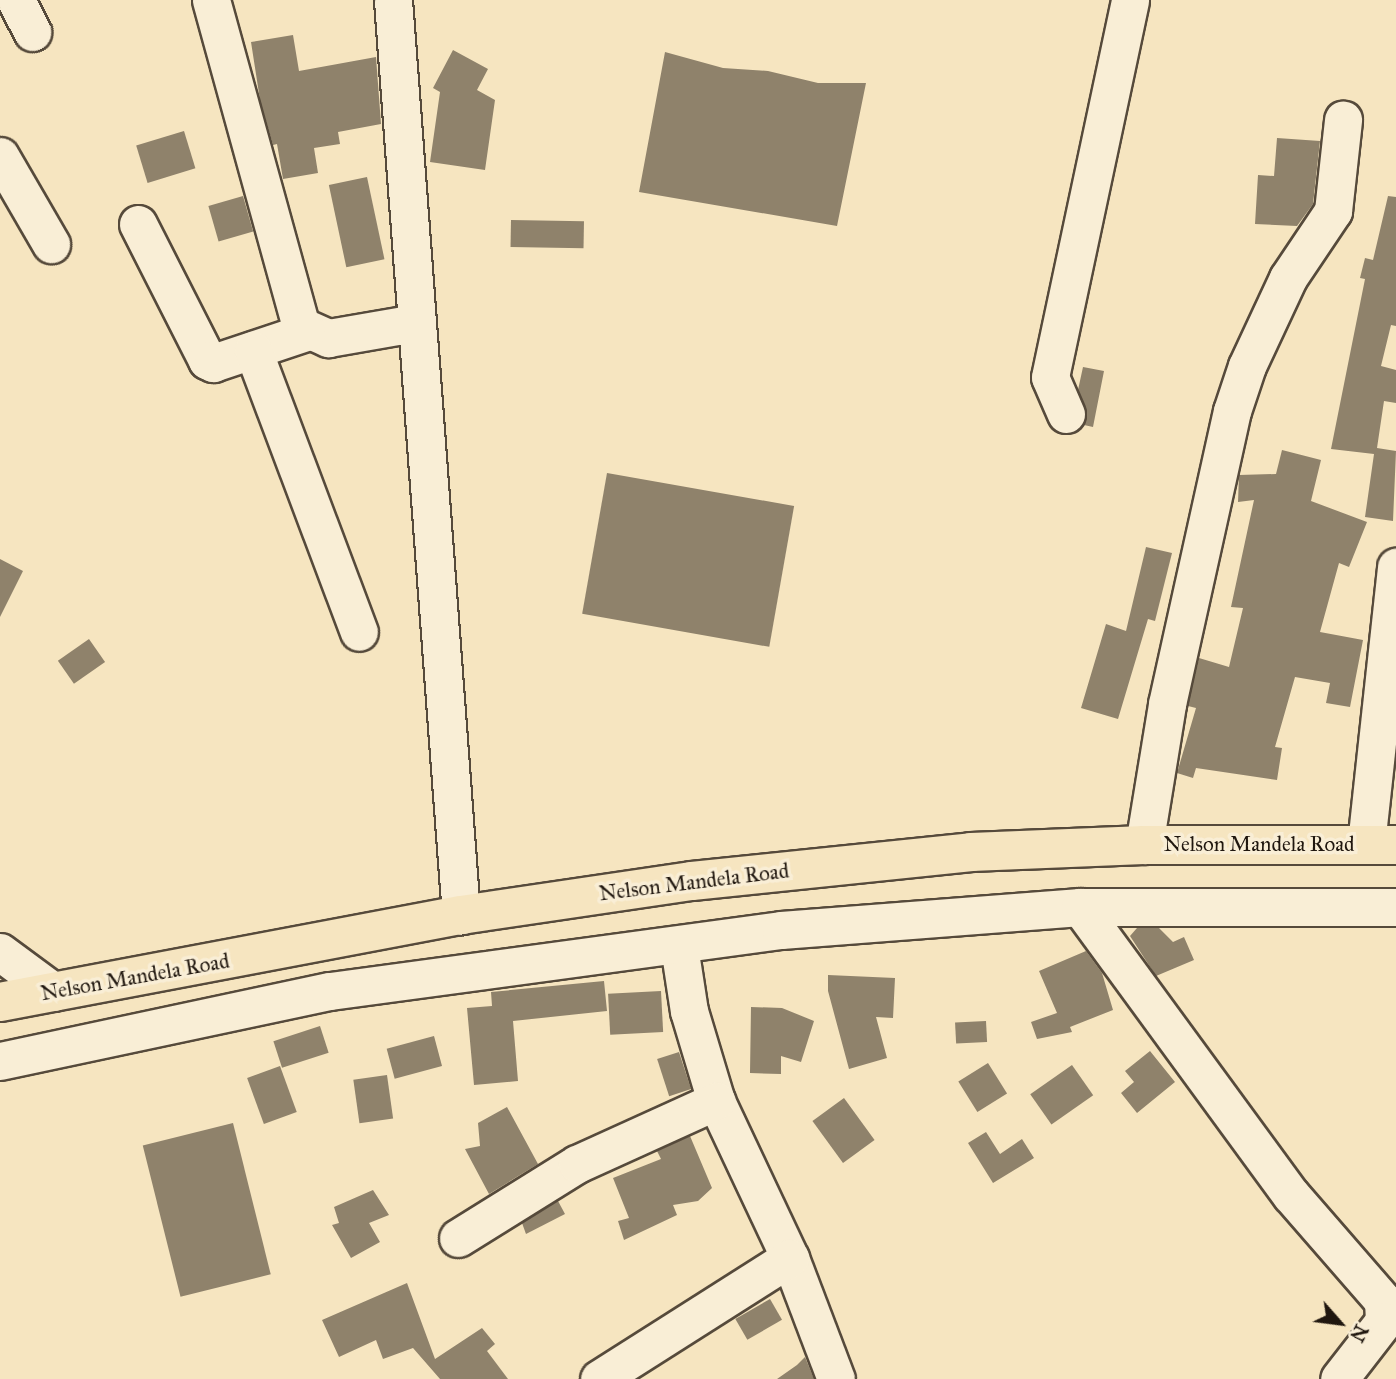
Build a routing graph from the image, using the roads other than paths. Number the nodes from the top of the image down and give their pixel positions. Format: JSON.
{"nodes":[{"id":1,"x":211,"y":0,"type":"edge"},
{"id":2,"x":393,"y":0,"type":"edge"},
{"id":3,"x":1130,"y":0,"type":"edge"},
{"id":4,"x":1343,"y":120,"type":"dead end"},
{"id":5,"x":0,"y":156,"type":"edge"},
{"id":6,"x":138,"y":224,"type":"dead end"},
{"id":7,"x":51,"y":244,"type":"dead end"},
{"id":8,"x":415,"y":323,"type":"junction"},
{"id":9,"x":306,"y":332,"type":"junction"},
{"id":10,"x":253,"y":350,"type":"junction"},
{"id":11,"x":1066,"y":414,"type":"dead end"},
{"id":12,"x":1396,"y":567,"type":"edge"},
{"id":13,"x":359,"y":632,"type":"dead end"},
{"id":14,"x":1381,"y":844,"type":"edge"},
{"id":15,"x":1144,"y":845,"type":"junction"},
{"id":16,"x":1080,"y":907,"type":"junction"},
{"id":17,"x":1396,"y":907,"type":"edge"},
{"id":18,"x":461,"y":915,"type":"junction"},
{"id":19,"x":679,"y":946,"type":"junction"},
{"id":20,"x":0,"y":952,"type":"edge"},
{"id":21,"x":54,"y":992,"type":"junction"},
{"id":22,"x":0,"y":1002,"type":"edge"},
{"id":23,"x":0,"y":1061,"type":"edge"},
{"id":24,"x":716,"y":1101,"type":"junction"},
{"id":25,"x":458,"y":1238,"type":"dead end"},
{"id":26,"x":790,"y":1258,"type":"junction"},
{"id":27,"x":599,"y":1379,"type":"edge"},
{"id":28,"x":836,"y":1379,"type":"edge"},
{"id":29,"x":1339,"y":1379,"type":"edge"}],
"edges":[{"from":1,"to":9,"type":"street"},
{"from":2,"to":8,"type":"street"},
{"from":3,"to":11,"type":"street"},
{"from":4,"to":15,"type":"street"},
{"from":5,"to":7,"type":"street"},
{"from":6,"to":10,"type":"street"},
{"from":8,"to":9,"type":"street"},
{"from":8,"to":18,"type":"street"},
{"from":9,"to":10,"type":"street"},
{"from":10,"to":13,"type":"street"},
{"from":12,"to":14,"type":"street"},
{"from":14,"to":15,"type":"main road","name":"Nelson Mandela Road"},
{"from":15,"to":18,"type":"main road","name":"Nelson Mandela Road"},
{"from":16,"to":17,"type":"street"},
{"from":16,"to":19,"type":"street"},
{"from":16,"to":29,"type":"street"},
{"from":18,"to":21,"type":"main road","name":"Nelson Mandela Road"},
{"from":19,"to":23,"type":"street"},
{"from":19,"to":24,"type":"street"},
{"from":20,"to":21,"type":"street"},
{"from":21,"to":22,"type":"main road","name":"Nelson Mandela Road"},
{"from":24,"to":25,"type":"street"},
{"from":24,"to":26,"type":"street"},
{"from":26,"to":27,"type":"street"},
{"from":26,"to":28,"type":"street"}]}
